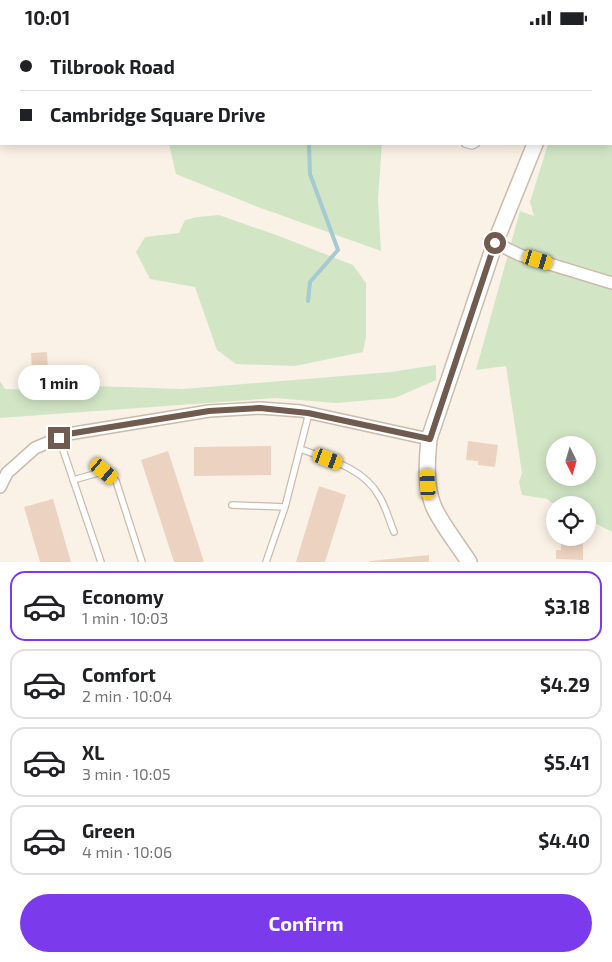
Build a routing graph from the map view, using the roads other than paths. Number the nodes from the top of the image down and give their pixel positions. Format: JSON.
{"nodes":[{"id":1,"x":535,"y":145,"type":"edge"},
{"id":2,"x":495,"y":243,"type":"junction"},
{"id":3,"x":612,"y":283,"type":"edge"},
{"id":4,"x":308,"y":413,"type":"junction"},
{"id":5,"x":59,"y":438,"type":"junction"},
{"id":6,"x":430,"y":439,"type":"junction"},
{"id":7,"x":300,"y":449,"type":"junction"},
{"id":8,"x":73,"y":480,"type":"junction"},
{"id":9,"x":0,"y":487,"type":"edge"},
{"id":10,"x":232,"y":505,"type":"dead end"},
{"id":11,"x":285,"y":507,"type":"junction"},
{"id":12,"x":394,"y":532,"type":"dead end"},
{"id":13,"x":101,"y":562,"type":"edge"},
{"id":14,"x":142,"y":562,"type":"edge"},
{"id":15,"x":266,"y":562,"type":"edge"},
{"id":16,"x":468,"y":562,"type":"edge"}],
"edges":[{"from":1,"to":2,"type":"street"},
{"from":2,"to":3,"type":"street"},
{"from":2,"to":6,"type":"street"},
{"from":4,"to":5,"type":"street"},
{"from":4,"to":6,"type":"street"},
{"from":4,"to":7,"type":"lane"},
{"from":5,"to":8,"type":"lane"},
{"from":5,"to":9,"type":"street"},
{"from":6,"to":16,"type":"street"},
{"from":7,"to":11,"type":"lane"},
{"from":7,"to":12,"type":"lane"},
{"from":8,"to":13,"type":"lane"},
{"from":8,"to":14,"type":"lane"},
{"from":10,"to":11,"type":"lane"},
{"from":11,"to":15,"type":"lane"}]}
